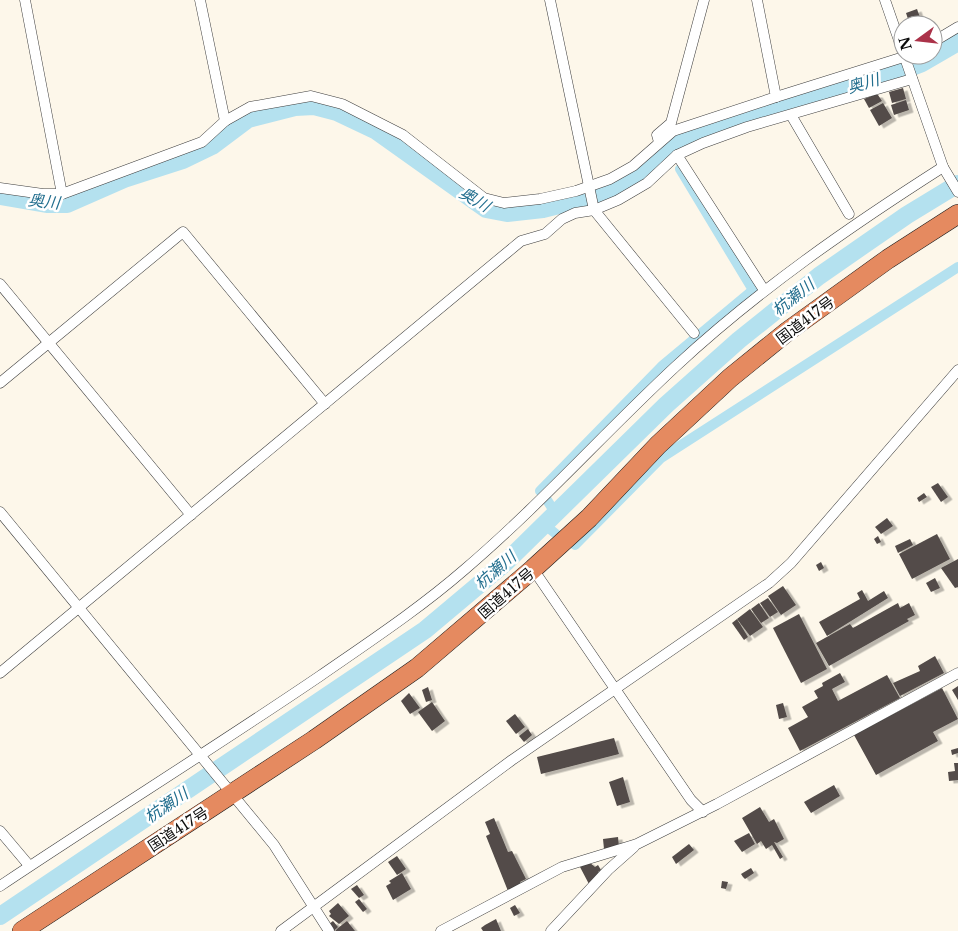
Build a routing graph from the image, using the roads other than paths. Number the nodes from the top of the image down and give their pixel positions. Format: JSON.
{"nodes":[{"id":1,"x":25,"y":0,"type":"edge"},
{"id":2,"x":200,"y":0,"type":"edge"},
{"id":3,"x":550,"y":0,"type":"edge"},
{"id":4,"x":704,"y":0,"type":"edge"},
{"id":5,"x":757,"y":0,"type":"edge"},
{"id":6,"x":884,"y":0,"type":"edge"},
{"id":7,"x":893,"y":23,"type":"edge"},
{"id":8,"x":958,"y":27,"type":"edge"},
{"id":9,"x":943,"y":36,"type":"edge"},
{"id":10,"x":893,"y":60,"type":"edge"},
{"id":11,"x":908,"y":65,"type":"edge"},
{"id":12,"x":912,"y":79,"type":"junction"},
{"id":13,"x":776,"y":97,"type":"junction"},
{"id":14,"x":791,"y":115,"type":"junction"},
{"id":15,"x":225,"y":121,"type":"junction"},
{"id":16,"x":659,"y":142,"type":"junction"},
{"id":17,"x":678,"y":156,"type":"junction"},
{"id":18,"x":944,"y":169,"type":"junction"},
{"id":19,"x":0,"y":188,"type":"edge"},
{"id":20,"x":588,"y":189,"type":"junction"},
{"id":21,"x":958,"y":192,"type":"edge"},
{"id":22,"x":62,"y":194,"type":"junction"},
{"id":23,"x":594,"y":210,"type":"junction"},
{"id":24,"x":849,"y":214,"type":"dead end"},
{"id":25,"x":958,"y":214,"type":"edge"},
{"id":26,"x":0,"y":284,"type":"edge"},
{"id":27,"x":764,"y":290,"type":"junction"},
{"id":28,"x":694,"y":333,"type":"dead end"},
{"id":29,"x":49,"y":343,"type":"junction"},
{"id":30,"x":958,"y":370,"type":"edge"},
{"id":31,"x":0,"y":383,"type":"edge"},
{"id":32,"x":325,"y":404,"type":"junction"},
{"id":33,"x":0,"y":512,"type":"edge"},
{"id":34,"x":191,"y":515,"type":"junction"},
{"id":35,"x":533,"y":570,"type":"junction"},
{"id":36,"x":78,"y":607,"type":"junction"},
{"id":37,"x":0,"y":673,"type":"edge"},
{"id":38,"x":958,"y":673,"type":"edge"},
{"id":39,"x":615,"y":689,"type":"junction"},
{"id":40,"x":201,"y":757,"type":"junction"},
{"id":41,"x":227,"y":788,"type":"junction"},
{"id":42,"x":702,"y":812,"type":"junction"},
{"id":43,"x":0,"y":831,"type":"edge"},
{"id":44,"x":637,"y":844,"type":"junction"},
{"id":45,"x":26,"y":863,"type":"dead end"},
{"id":46,"x":0,"y":886,"type":"edge"},
{"id":47,"x":314,"y":906,"type":"junction"},
{"id":48,"x":22,"y":931,"type":"edge"},
{"id":49,"x":281,"y":931,"type":"edge"},
{"id":50,"x":329,"y":931,"type":"edge"},
{"id":51,"x":441,"y":931,"type":"edge"},
{"id":52,"x":551,"y":931,"type":"edge"}],
"edges":[{"from":1,"to":22,"type":"street"},
{"from":2,"to":15,"type":"street"},
{"from":3,"to":20,"type":"street"},
{"from":4,"to":16,"type":"street"},
{"from":5,"to":13,"type":"street"},
{"from":6,"to":7,"type":"street"},
{"from":8,"to":9,"type":"street"},
{"from":10,"to":13,"type":"street"},
{"from":11,"to":12,"type":"street"},
{"from":12,"to":14,"type":"street"},
{"from":12,"to":18,"type":"street"},
{"from":13,"to":16,"type":"street"},
{"from":14,"to":17,"type":"street"},
{"from":14,"to":24,"type":"street"},
{"from":15,"to":20,"type":"street"},
{"from":15,"to":22,"type":"street"},
{"from":16,"to":20,"type":"street"},
{"from":17,"to":23,"type":"street"},
{"from":17,"to":27,"type":"street"},
{"from":18,"to":21,"type":"street"},
{"from":18,"to":27,"type":"street"},
{"from":19,"to":22,"type":"street"},
{"from":20,"to":23,"type":"street"},
{"from":23,"to":28,"type":"street"},
{"from":23,"to":32,"type":"street"},
{"from":25,"to":35,"type":"highway","name":"国道417号"},
{"from":26,"to":29,"type":"street"},
{"from":27,"to":40,"type":"street"},
{"from":29,"to":31,"type":"street"},
{"from":29,"to":32,"type":"street"},
{"from":29,"to":34,"type":"street"},
{"from":30,"to":39,"type":"street"},
{"from":32,"to":34,"type":"street"},
{"from":33,"to":36,"type":"street"},
{"from":34,"to":36,"type":"street"},
{"from":35,"to":39,"type":"street"},
{"from":35,"to":41,"type":"highway","name":"国道417号"},
{"from":36,"to":37,"type":"street"},
{"from":36,"to":40,"type":"street"},
{"from":38,"to":42,"type":"street"},
{"from":39,"to":42,"type":"street"},
{"from":39,"to":47,"type":"street"},
{"from":40,"to":41,"type":"street"},
{"from":40,"to":46,"type":"street"},
{"from":41,"to":47,"type":"street"},
{"from":41,"to":48,"type":"highway","name":"国道417号"},
{"from":42,"to":44,"type":"street"},
{"from":43,"to":45,"type":"street"},
{"from":44,"to":51,"type":"street"},
{"from":44,"to":52,"type":"street"},
{"from":47,"to":49,"type":"street"},
{"from":47,"to":50,"type":"street"}]}
